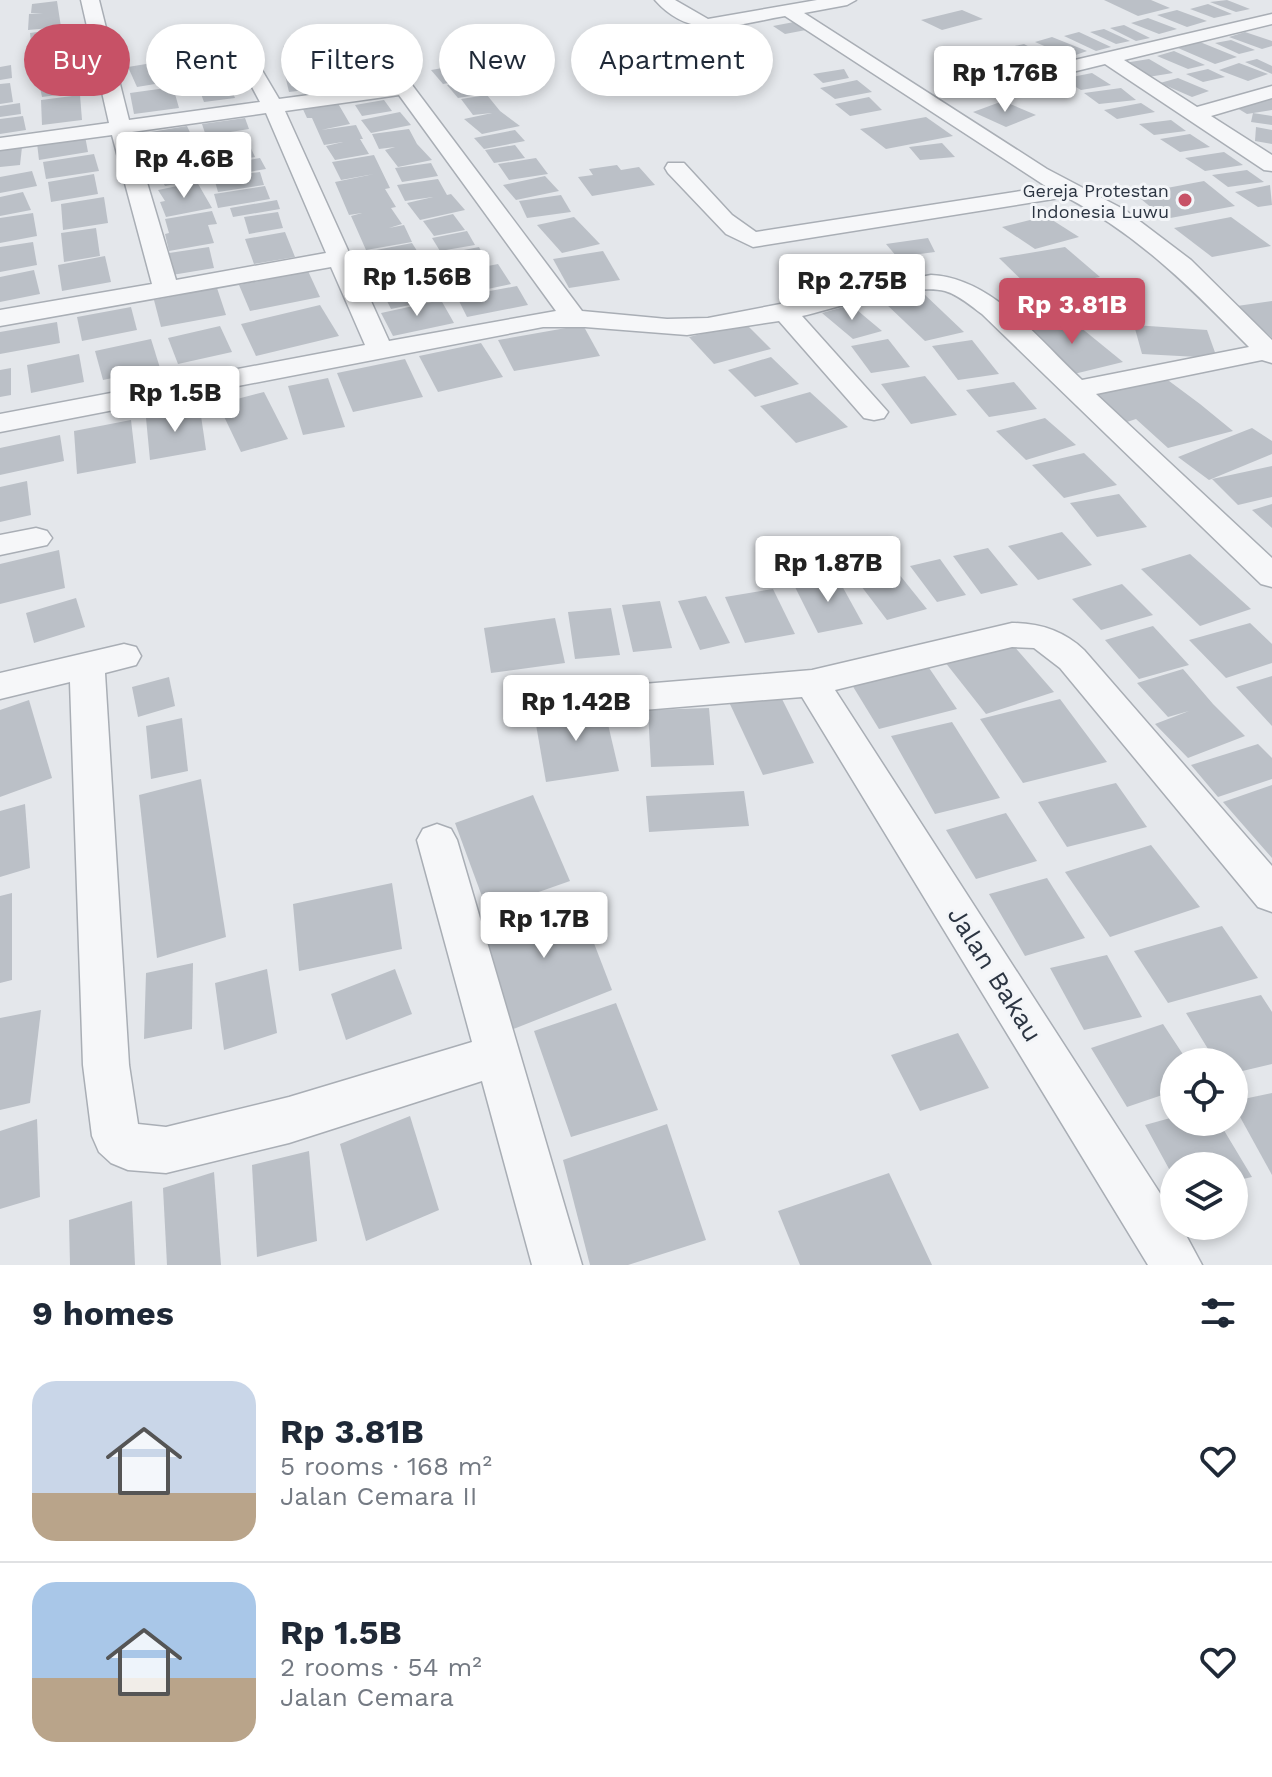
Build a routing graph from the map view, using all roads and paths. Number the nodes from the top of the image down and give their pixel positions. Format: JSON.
{"nodes":[{"id":1,"x":90,"y":0,"type":"edge"},
{"id":2,"x":664,"y":0,"type":"edge"},
{"id":3,"x":847,"y":0,"type":"edge"},
{"id":4,"x":789,"y":11,"type":"junction"},
{"id":5,"x":1272,"y":19,"type":"edge"},
{"id":6,"x":1109,"y":58,"type":"junction"},
{"id":7,"x":1056,"y":70,"type":"dead end"},
{"id":8,"x":1272,"y":92,"type":"edge"},
{"id":9,"x":265,"y":93,"type":"edge"},
{"id":10,"x":347,"y":96,"type":"edge"},
{"id":11,"x":407,"y":96,"type":"edge"},
{"id":12,"x":273,"y":107,"type":"junction"},
{"id":13,"x":1195,"y":114,"type":"junction"},
{"id":14,"x":120,"y":127,"type":"junction"},
{"id":15,"x":0,"y":144,"type":"edge"},
{"id":16,"x":1272,"y":165,"type":"edge"},
{"id":17,"x":676,"y":168,"type":"dead end"},
{"id":18,"x":1069,"y":190,"type":"junction"},
{"id":19,"x":341,"y":258,"type":"junction"},
{"id":20,"x":166,"y":289,"type":"junction"},
{"id":21,"x":785,"y":312,"type":"junction"},
{"id":22,"x":573,"y":316,"type":"junction"},
{"id":23,"x":0,"y":318,"type":"edge"},
{"id":24,"x":380,"y":350,"type":"junction"},
{"id":25,"x":1270,"y":353,"type":"edge"},
{"id":26,"x":1078,"y":389,"type":"junction"},
{"id":27,"x":874,"y":412,"type":"dead end"},
{"id":28,"x":0,"y":423,"type":"edge"},
{"id":29,"x":36,"y":538,"type":"dead end"},
{"id":30,"x":0,"y":545,"type":"edge"},
{"id":31,"x":1272,"y":576,"type":"edge"},
{"id":32,"x":812,"y":683,"type":"junction"},
{"id":33,"x":0,"y":686,"type":"edge"},
{"id":34,"x":534,"y":706,"type":"dead end"},
{"id":35,"x":437,"y":840,"type":"dead end"},
{"id":36,"x":1272,"y":895,"type":"edge"},
{"id":37,"x":496,"y":1056,"type":"junction"},
{"id":38,"x":557,"y":1265,"type":"edge"},
{"id":39,"x":1177,"y":1265,"type":"edge"}],
"edges":[{"from":1,"to":14,"type":"street"},
{"from":2,"to":4,"type":"street"},
{"from":3,"to":4,"type":"street"},
{"from":4,"to":18,"type":"street"},
{"from":5,"to":6,"type":"street"},
{"from":6,"to":7,"type":"street"},
{"from":6,"to":13,"type":"street"},
{"from":8,"to":13,"type":"street"},
{"from":9,"to":12,"type":"street"},
{"from":10,"to":12,"type":"street"},
{"from":11,"to":22,"type":"street"},
{"from":12,"to":14,"type":"street"},
{"from":12,"to":19,"type":"street"},
{"from":13,"to":16,"type":"street"},
{"from":14,"to":15,"type":"street"},
{"from":14,"to":20,"type":"street"},
{"from":17,"to":18,"type":"street"},
{"from":18,"to":25,"type":"street"},
{"from":19,"to":20,"type":"street"},
{"from":19,"to":24,"type":"street"},
{"from":20,"to":23,"type":"street"},
{"from":21,"to":22,"type":"street"},
{"from":21,"to":26,"type":"street"},
{"from":21,"to":27,"type":"street"},
{"from":22,"to":24,"type":"street"},
{"from":24,"to":28,"type":"street"},
{"from":25,"to":26,"type":"street"},
{"from":26,"to":31,"type":"street"},
{"from":29,"to":30,"type":"street"},
{"from":32,"to":34,"type":"street"},
{"from":32,"to":36,"type":"street"},
{"from":32,"to":39,"type":"street","name":"Jalan Bakau"},
{"from":33,"to":37,"type":"street"},
{"from":35,"to":37,"type":"street"},
{"from":37,"to":38,"type":"street"}]}
